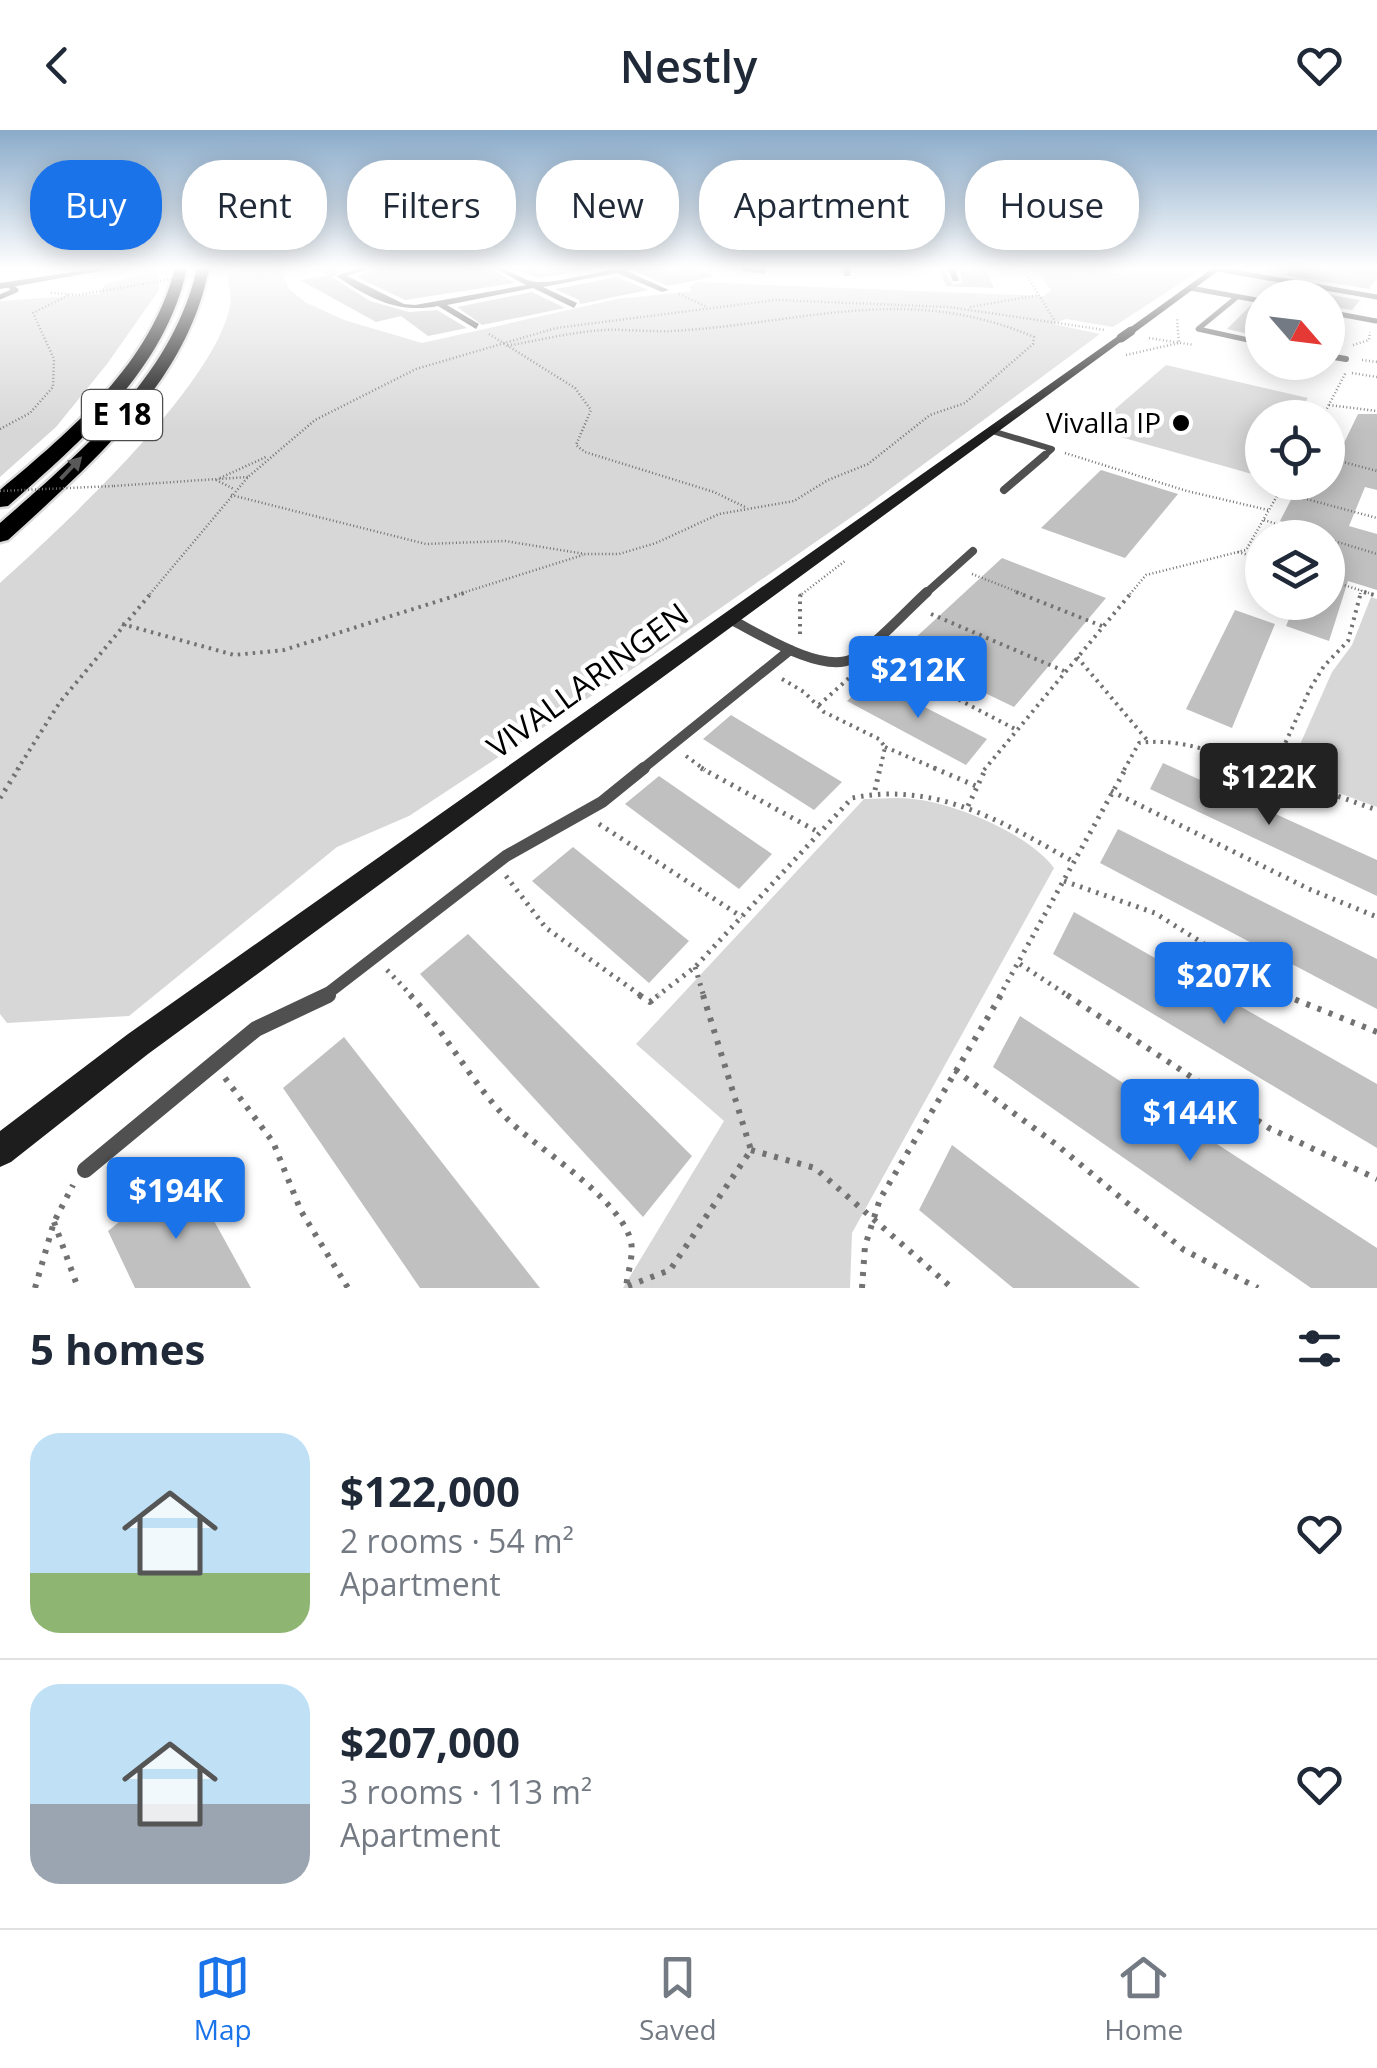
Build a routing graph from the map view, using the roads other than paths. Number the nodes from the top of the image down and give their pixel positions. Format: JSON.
{"nodes":[{"id":1,"x":161,"y":322,"type":"edge"},
{"id":2,"x":187,"y":322,"type":"edge"},
{"id":3,"x":470,"y":322,"type":"edge"},
{"id":4,"x":1136,"y":322,"type":"edge"},
{"id":5,"x":1206,"y":322,"type":"edge"},
{"id":6,"x":476,"y":326,"type":"dead end"},
{"id":7,"x":1245,"y":339,"type":"edge"},
{"id":8,"x":992,"y":431,"type":"junction"},
{"id":9,"x":1004,"y":490,"type":"dead end"},
{"id":10,"x":0,"y":501,"type":"edge"},
{"id":11,"x":0,"y":535,"type":"edge"},
{"id":12,"x":974,"y":551,"type":"dead end"},
{"id":13,"x":730,"y":619,"type":"junction"},
{"id":14,"x":790,"y":650,"type":"junction"},
{"id":15,"x":0,"y":1151,"type":"edge"},
{"id":16,"x":85,"y":1170,"type":"road end"}],
"edges":[{"from":1,"to":10,"type":"highway","number":"E 18"},
{"from":11,"to":2,"type":"highway","number":"E 18","one_way":true},
{"from":3,"to":6,"type":"street"},
{"from":4,"to":8,"type":"street","name":"VIVALLARINGEN"},
{"from":5,"to":7,"type":"lane"},
{"from":8,"to":9,"type":"lane"},
{"from":8,"to":13,"type":"street","name":"VIVALLARINGEN"},
{"from":12,"to":14,"type":"lane"},
{"from":13,"to":14,"type":"lane"},
{"from":13,"to":15,"type":"street","name":"VIVALLARINGEN"},
{"from":14,"to":16,"type":"lane"}]}
